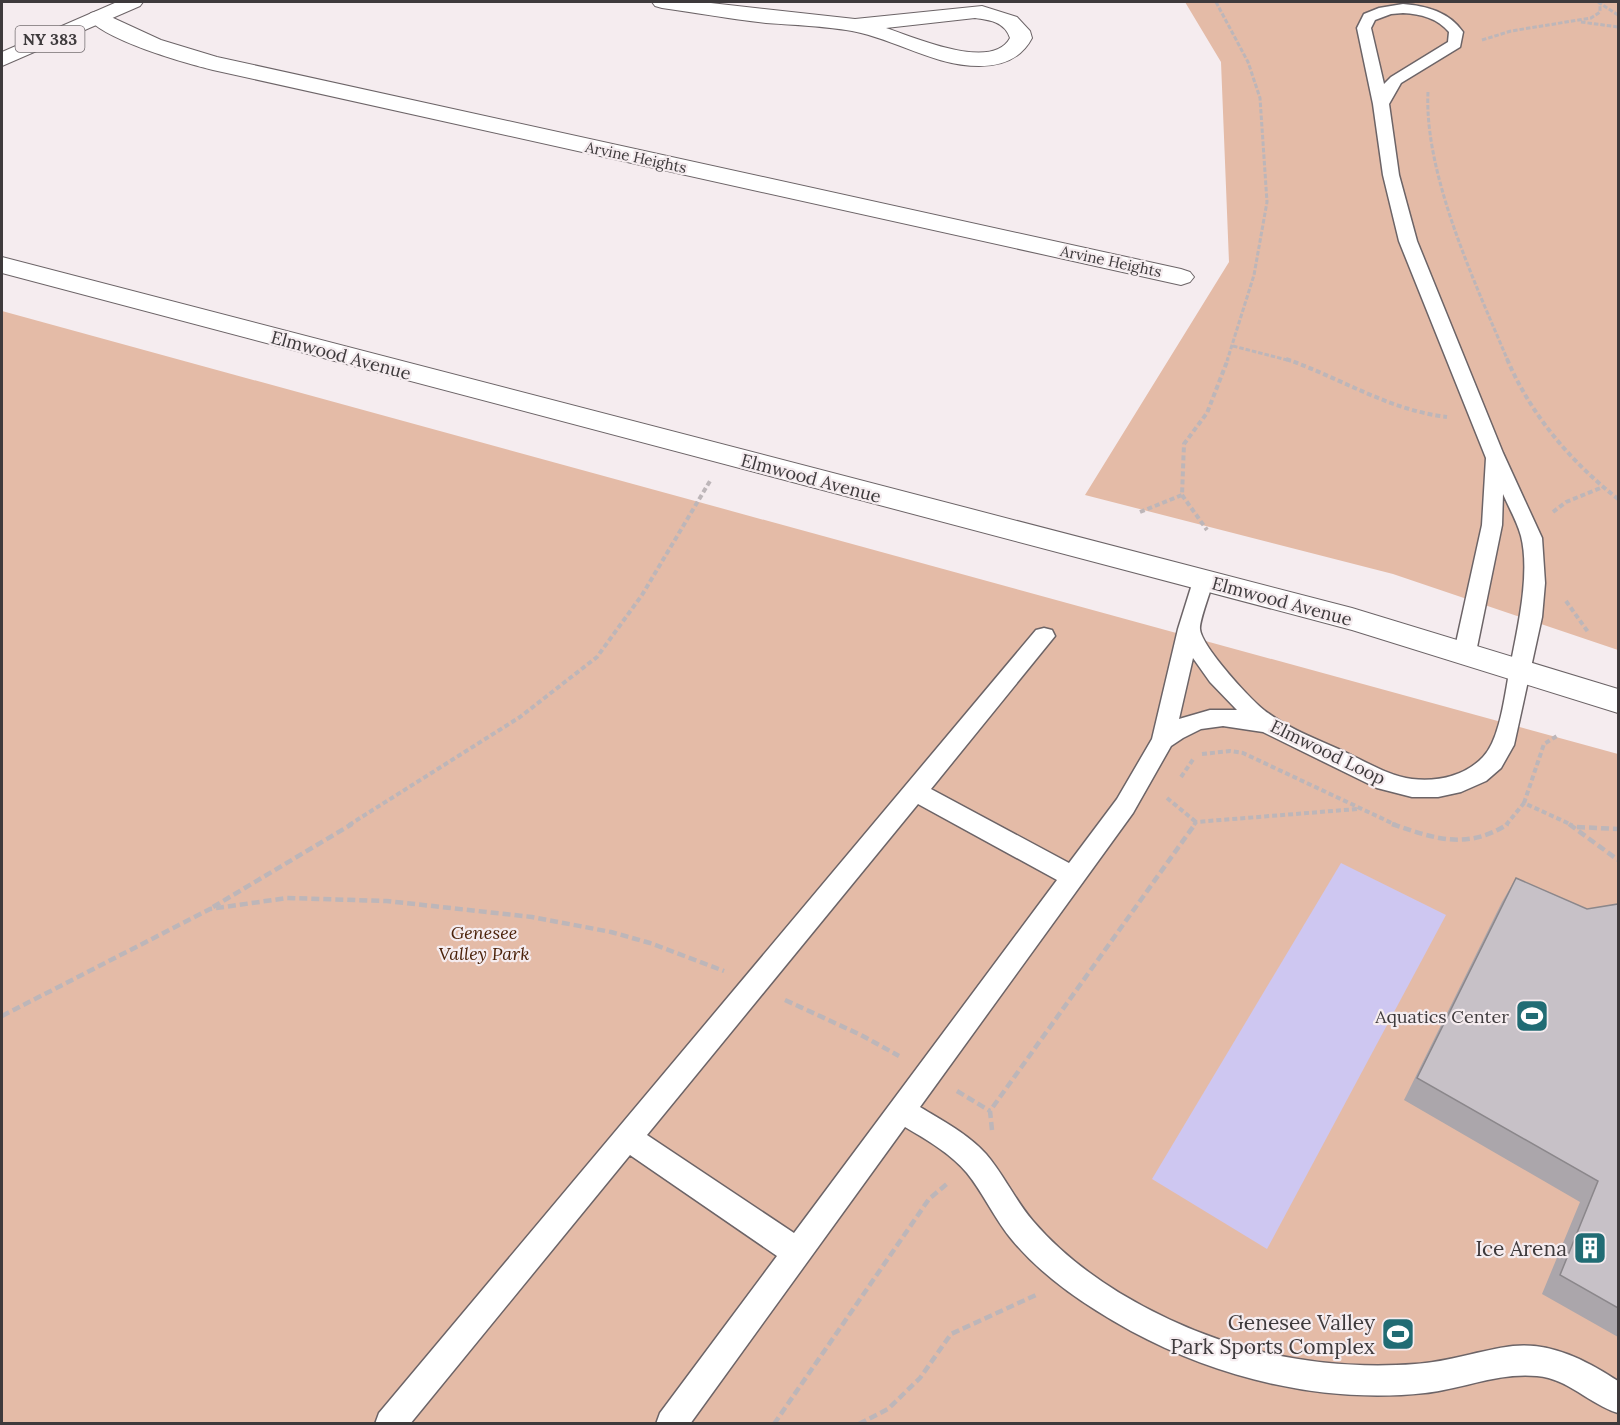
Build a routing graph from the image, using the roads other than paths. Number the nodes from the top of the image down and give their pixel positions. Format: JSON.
{"nodes":[{"id":1,"x":133,"y":2,"type":"edge"},
{"id":2,"x":662,"y":2,"type":"edge"},
{"id":3,"x":1369,"y":8,"type":"edge"},
{"id":4,"x":98,"y":17,"type":"junction"},
{"id":5,"x":855,"y":25,"type":"junction"},
{"id":6,"x":2,"y":60,"type":"edge"},
{"id":7,"x":1381,"y":104,"type":"junction"},
{"id":8,"x":2,"y":265,"type":"edge"},
{"id":9,"x":1181,"y":277,"type":"dead end"},
{"id":10,"x":1493,"y":453,"type":"junction"},
{"id":11,"x":1203,"y":580,"type":"junction"},
{"id":12,"x":1189,"y":629,"type":"junction"},
{"id":13,"x":1044,"y":636,"type":"dead end"},
{"id":14,"x":1465,"y":652,"type":"junction"},
{"id":15,"x":1521,"y":669,"type":"junction"},
{"id":16,"x":1618,"y":701,"type":"edge"},
{"id":17,"x":1280,"y":732,"type":"junction"},
{"id":18,"x":1163,"y":740,"type":"junction"},
{"id":19,"x":916,"y":792,"type":"junction"},
{"id":20,"x":1073,"y":878,"type":"junction"},
{"id":21,"x":902,"y":1110,"type":"junction"},
{"id":22,"x":629,"y":1139,"type":"junction"},
{"id":23,"x":797,"y":1252,"type":"junction"},
{"id":24,"x":1618,"y":1398,"type":"edge"},
{"id":25,"x":390,"y":1424,"type":"edge"},
{"id":26,"x":670,"y":1424,"type":"edge"}],
"edges":[{"from":1,"to":4,"type":"street","number":"NY 383"},
{"from":2,"to":5,"type":"street"},
{"from":3,"to":7,"type":"lane","name":"Elmwood Loop"},
{"from":3,"to":7,"type":"lane"},
{"from":4,"to":6,"type":"street","number":"NY 383"},
{"from":4,"to":9,"type":"street","name":"Arvine Heights"},
{"from":5,"to":5,"type":"street"},
{"from":7,"to":10,"type":"lane","name":"Elmwood Loop"},
{"from":8,"to":11,"type":"street","name":"Elmwood Avenue"},
{"from":10,"to":14,"type":"lane"},
{"from":10,"to":15,"type":"lane","name":"Elmwood Loop"},
{"from":11,"to":12,"type":"lane"},
{"from":11,"to":14,"type":"street","name":"Elmwood Avenue"},
{"from":12,"to":17,"type":"lane","name":"Elmwood Loop"},
{"from":12,"to":18,"type":"lane"},
{"from":13,"to":19,"type":"lane"},
{"from":14,"to":15,"type":"street","name":"Elmwood Avenue"},
{"from":15,"to":16,"type":"street","name":"Elmwood Avenue"},
{"from":15,"to":17,"type":"lane","name":"Elmwood Loop"},
{"from":17,"to":18,"type":"lane"},
{"from":18,"to":20,"type":"lane"},
{"from":19,"to":20,"type":"lane"},
{"from":19,"to":22,"type":"lane"},
{"from":20,"to":21,"type":"lane"},
{"from":21,"to":23,"type":"lane"},
{"from":21,"to":24,"type":"lane"},
{"from":22,"to":23,"type":"lane"},
{"from":22,"to":25,"type":"lane"},
{"from":23,"to":26,"type":"lane"}]}
